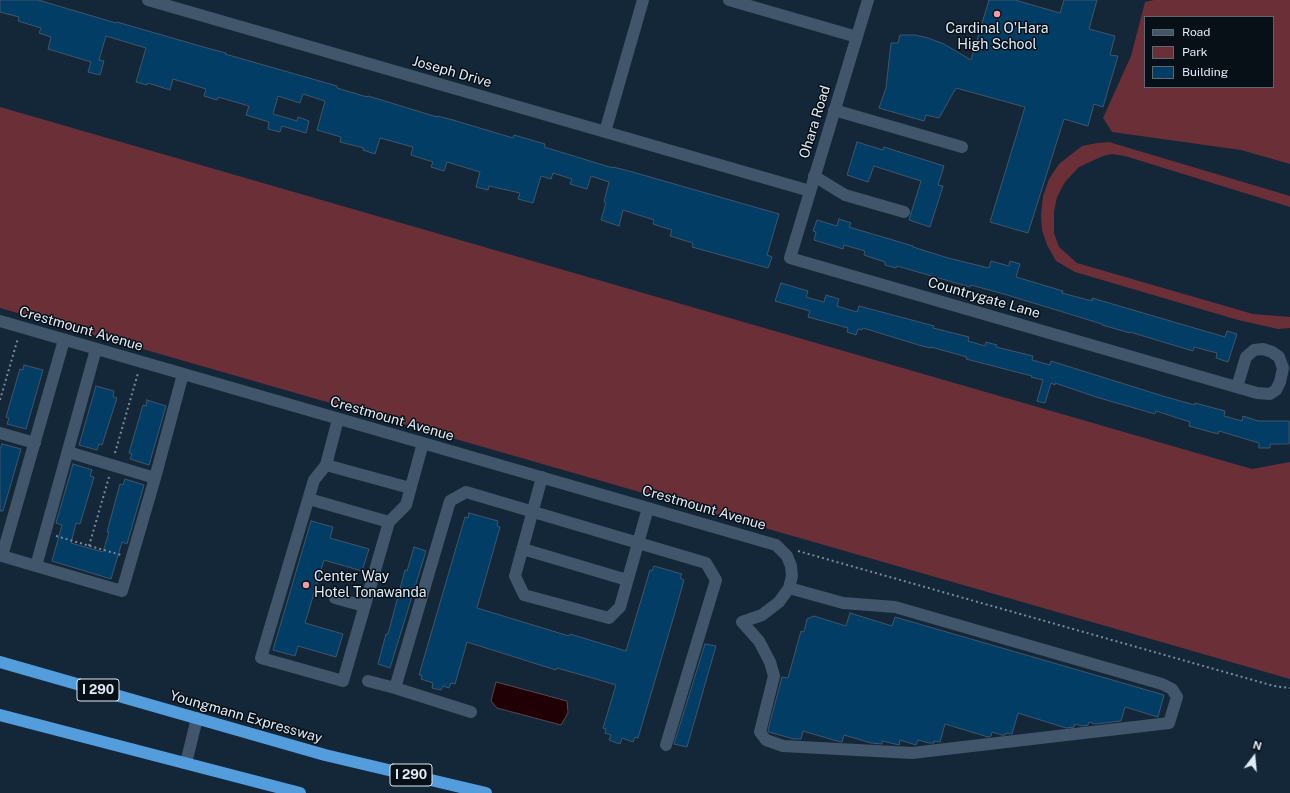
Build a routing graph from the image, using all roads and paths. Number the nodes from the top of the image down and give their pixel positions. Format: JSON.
{"nodes":[{"id":1,"x":148,"y":0,"type":"edge"},
{"id":2,"x":643,"y":0,"type":"edge"},
{"id":3,"x":729,"y":0,"type":"edge"},
{"id":4,"x":868,"y":0,"type":"edge"},
{"id":5,"x":857,"y":37,"type":"junction"},
{"id":6,"x":834,"y":110,"type":"junction"},
{"id":7,"x":605,"y":132,"type":"junction"},
{"id":8,"x":962,"y":147,"type":"dead end"},
{"id":9,"x":814,"y":176,"type":"junction"},
{"id":10,"x":810,"y":190,"type":"junction"},
{"id":11,"x":904,"y":212,"type":"dead end"},
{"id":12,"x":0,"y":321,"type":"edge"},
{"id":13,"x":21,"y":327,"type":"junction"},
{"id":14,"x":64,"y":340,"type":"junction"},
{"id":15,"x":96,"y":349,"type":"junction"},
{"id":16,"x":183,"y":374,"type":"junction"},
{"id":17,"x":1237,"y":387,"type":"dead end"},
{"id":18,"x":0,"y":400,"type":"edge"},
{"id":19,"x":338,"y":419,"type":"junction"},
{"id":20,"x":0,"y":433,"type":"edge"},
{"id":21,"x":35,"y":443,"type":"junction"},
{"id":22,"x":423,"y":443,"type":"junction"},
{"id":23,"x":68,"y":452,"type":"junction"},
{"id":24,"x":326,"y":465,"type":"junction"},
{"id":25,"x":542,"y":477,"type":"junction"},
{"id":26,"x":155,"y":478,"type":"junction"},
{"id":27,"x":410,"y":488,"type":"junction"},
{"id":28,"x":309,"y":499,"type":"junction"},
{"id":29,"x":648,"y":508,"type":"junction"},
{"id":30,"x":533,"y":511,"type":"junction"},
{"id":31,"x":389,"y":522,"type":"junction"},
{"id":32,"x":56,"y":536,"type":"dead end"},
{"id":33,"x":638,"y":543,"type":"junction"},
{"id":34,"x":776,"y":545,"type":"junction"},
{"id":35,"x":522,"y":549,"type":"junction"},
{"id":36,"x":121,"y":555,"type":"dead end"},
{"id":37,"x":1,"y":556,"type":"edge"},
{"id":38,"x":36,"y":566,"type":"junction"},
{"id":39,"x":627,"y":580,"type":"junction"},
{"id":40,"x":789,"y":588,"type":"junction"},
{"id":41,"x":334,"y":598,"type":"dead end"},
{"id":42,"x":364,"y":606,"type":"junction"},
{"id":43,"x":0,"y":662,"type":"edge"},
{"id":44,"x":368,"y":681,"type":"dead end"},
{"id":45,"x":395,"y":688,"type":"junction"},
{"id":46,"x":1290,"y":688,"type":"edge"},
{"id":47,"x":471,"y":712,"type":"dead end"},
{"id":48,"x":0,"y":714,"type":"edge"},
{"id":49,"x":196,"y":718,"type":"junction"},
{"id":50,"x":666,"y":745,"type":"dead end"},
{"id":51,"x":186,"y":763,"type":"junction"},
{"id":52,"x":300,"y":793,"type":"edge"},
{"id":53,"x":486,"y":793,"type":"edge"}],
"edges":[{"from":1,"to":7,"type":"street","name":"Joseph Drive"},
{"from":2,"to":7,"type":"street"},
{"from":3,"to":5,"type":"street"},
{"from":4,"to":5,"type":"street","name":"Ohara Road"},
{"from":5,"to":6,"type":"street","name":"Ohara Road"},
{"from":6,"to":8,"type":"street"},
{"from":6,"to":9,"type":"street","name":"Ohara Road"},
{"from":7,"to":10,"type":"street","name":"Joseph Drive"},
{"from":9,"to":10,"type":"street","name":"Ohara Road"},
{"from":9,"to":11,"type":"street"},
{"from":10,"to":17,"type":"street","name":"Countrygate Lane"},
{"from":12,"to":13,"type":"street","name":"Crestmount Avenue"},
{"from":13,"to":14,"type":"street","name":"Crestmount Avenue"},
{"from":13,"to":18,"type":"path"},
{"from":14,"to":15,"type":"street","name":"Crestmount Avenue"},
{"from":14,"to":21,"type":"street"},
{"from":15,"to":16,"type":"street","name":"Crestmount Avenue"},
{"from":15,"to":23,"type":"street"},
{"from":16,"to":19,"type":"street","name":"Crestmount Avenue"},
{"from":16,"to":26,"type":"street"},
{"from":19,"to":22,"type":"street","name":"Crestmount Avenue"},
{"from":19,"to":24,"type":"street"},
{"from":20,"to":21,"type":"street"},
{"from":21,"to":37,"type":"street"},
{"from":22,"to":25,"type":"street","name":"Crestmount Avenue"},
{"from":22,"to":27,"type":"street"},
{"from":23,"to":26,"type":"street"},
{"from":23,"to":38,"type":"street"},
{"from":24,"to":27,"type":"street"},
{"from":24,"to":28,"type":"street"},
{"from":25,"to":29,"type":"street","name":"Crestmount Avenue"},
{"from":25,"to":30,"type":"street"},
{"from":26,"to":38,"type":"street"},
{"from":27,"to":31,"type":"street"},
{"from":28,"to":31,"type":"street"},
{"from":28,"to":42,"type":"street"},
{"from":29,"to":33,"type":"street"},
{"from":29,"to":34,"type":"street","name":"Crestmount Avenue"},
{"from":30,"to":33,"type":"street"},
{"from":30,"to":35,"type":"street"},
{"from":30,"to":45,"type":"street"},
{"from":31,"to":42,"type":"street"},
{"from":32,"to":36,"type":"path"},
{"from":33,"to":39,"type":"street"},
{"from":33,"to":50,"type":"street"},
{"from":34,"to":40,"type":"street"},
{"from":34,"to":46,"type":"path"},
{"from":35,"to":39,"type":"street"},
{"from":35,"to":39,"type":"street"},
{"from":37,"to":38,"type":"street"},
{"from":40,"to":40,"type":"street"},
{"from":41,"to":42,"type":"street"},
{"from":43,"to":49,"type":"highway","name":"Youngmann Expressway","number":"I 290"},
{"from":44,"to":45,"type":"street"},
{"from":45,"to":47,"type":"street"},
{"from":48,"to":51,"type":"highway"},
{"from":49,"to":51,"type":"street"},
{"from":49,"to":53,"type":"highway","name":"Youngmann Expressway","number":"I 290"},
{"from":51,"to":52,"type":"highway"}]}
